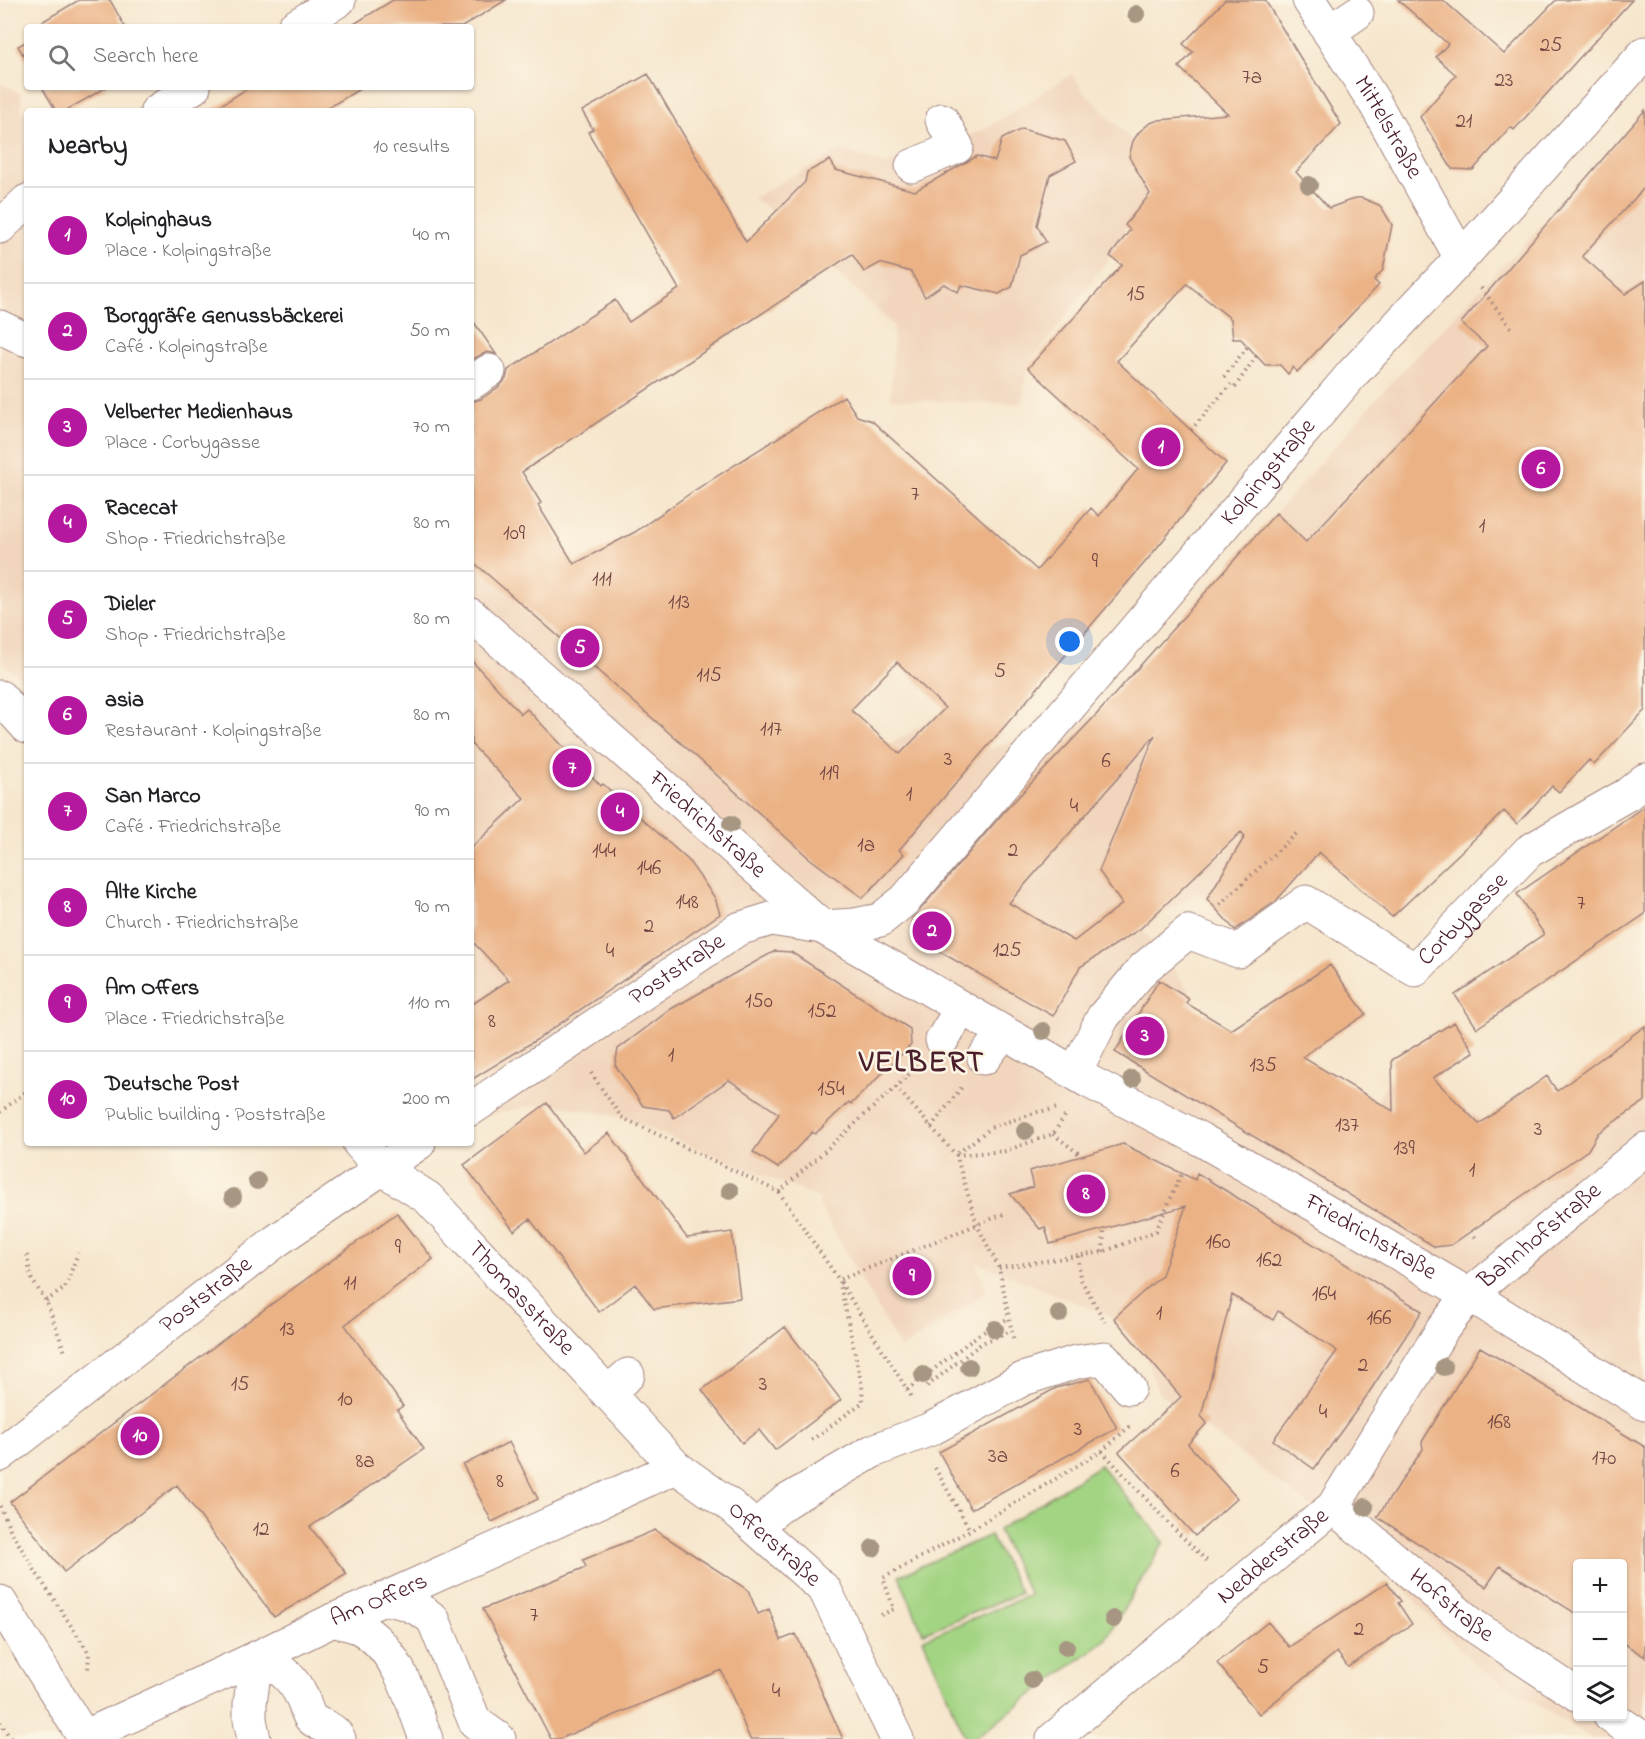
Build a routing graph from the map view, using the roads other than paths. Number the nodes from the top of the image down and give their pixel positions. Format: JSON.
{"nodes":[{"id":1,"x":339,"y":0,"type":"edge"},
{"id":2,"x":1309,"y":0,"type":"edge"},
{"id":3,"x":1357,"y":13,"type":"dead end"},
{"id":4,"x":299,"y":24,"type":"edge"},
{"id":5,"x":1329,"y":32,"type":"junction"},
{"id":6,"x":1645,"y":53,"type":"edge"},
{"id":7,"x":189,"y":90,"type":"edge"},
{"id":8,"x":162,"y":108,"type":"edge"},
{"id":9,"x":942,"y":120,"type":"dead end"},
{"id":10,"x":912,"y":166,"type":"dead end"},
{"id":11,"x":24,"y":204,"type":"edge"},
{"id":12,"x":0,"y":227,"type":"edge"},
{"id":13,"x":1461,"y":258,"type":"junction"},
{"id":14,"x":0,"y":327,"type":"edge"},
{"id":15,"x":24,"y":339,"type":"edge"},
{"id":16,"x":474,"y":618,"type":"edge"},
{"id":17,"x":0,"y":697,"type":"edge"},
{"id":18,"x":24,"y":724,"type":"edge"},
{"id":19,"x":1645,"y":780,"type":"edge"},
{"id":20,"x":905,"y":900,"type":"joint"},
{"id":21,"x":822,"y":927,"type":"junction"},
{"id":22,"x":962,"y":1010,"type":"junction"},
{"id":23,"x":942,"y":1040,"type":"dead end"},
{"id":24,"x":1074,"y":1094,"type":"junction"},
{"id":25,"x":474,"y":1107,"type":"edge"},
{"id":26,"x":362,"y":1146,"type":"edge"},
{"id":27,"x":414,"y":1146,"type":"edge"},
{"id":28,"x":1645,"y":1149,"type":"edge"},
{"id":29,"x":381,"y":1168,"type":"junction"},
{"id":30,"x":1469,"y":1295,"type":"junction"},
{"id":31,"x":1443,"y":1330,"type":"joint"},
{"id":32,"x":1129,"y":1388,"type":"dead end"},
{"id":33,"x":1645,"y":1404,"type":"edge"},
{"id":34,"x":0,"y":1455,"type":"edge"},
{"id":35,"x":676,"y":1467,"type":"junction"},
{"id":36,"x":1333,"y":1507,"type":"junction"},
{"id":37,"x":754,"y":1527,"type":"junction"},
{"id":38,"x":384,"y":1599,"type":"junction"},
{"id":39,"x":0,"y":1602,"type":"edge"},
{"id":40,"x":333,"y":1620,"type":"junction"},
{"id":41,"x":255,"y":1658,"type":"junction"},
{"id":42,"x":1573,"y":1692,"type":"edge"},
{"id":43,"x":302,"y":1697,"type":"junction"},
{"id":44,"x":1617,"y":1721,"type":"edge"},
{"id":45,"x":85,"y":1738,"type":"edge"},
{"id":46,"x":254,"y":1739,"type":"edge"},
{"id":47,"x":339,"y":1739,"type":"edge"},
{"id":48,"x":426,"y":1739,"type":"edge"},
{"id":49,"x":499,"y":1739,"type":"edge"},
{"id":50,"x":897,"y":1739,"type":"edge"},
{"id":51,"x":1053,"y":1739,"type":"edge"},
{"id":52,"x":1644,"y":1739,"type":"edge"}],
"edges":[{"from":1,"to":4,"type":"street"},
{"from":2,"to":5,"type":"street","name":"Mittelstraße"},
{"from":3,"to":5,"type":"street"},
{"from":5,"to":13,"type":"street","name":"Mittelstraße"},
{"from":6,"to":13,"type":"street","name":"Kolpingstraße"},
{"from":7,"to":8,"type":"street"},
{"from":9,"to":10,"type":"street"},
{"from":11,"to":12,"type":"street"},
{"from":13,"to":20,"type":"street","name":"Kolpingstraße"},
{"from":14,"to":15,"type":"street"},
{"from":16,"to":21,"type":"street","name":"Friedrichstraße"},
{"from":17,"to":18,"type":"street"},
{"from":19,"to":24,"type":"street","name":"Corbygasse"},
{"from":20,"to":21,"type":"street","name":"Poststraße"},
{"from":21,"to":22,"type":"street","name":"Friedrichstraße"},
{"from":21,"to":25,"type":"street","name":"Poststraße"},
{"from":22,"to":23,"type":"street"},
{"from":22,"to":24,"type":"street","name":"Friedrichstraße"},
{"from":24,"to":30,"type":"street","name":"Friedrichstraße"},
{"from":26,"to":29,"type":"street","name":"Thomasstraße"},
{"from":27,"to":29,"type":"street","name":"Poststraße"},
{"from":28,"to":30,"type":"street","name":"Bahnhofstraße"},
{"from":29,"to":34,"type":"street","name":"Poststraße"},
{"from":29,"to":35,"type":"street","name":"Thomasstraße"},
{"from":30,"to":31,"type":"street","name":"Bahnhofstraße"},
{"from":30,"to":33,"type":"street","name":"Friedrichstraße"},
{"from":31,"to":36,"type":"street","name":"Nedderstraße"},
{"from":32,"to":37,"type":"street"},
{"from":35,"to":37,"type":"street","name":"Offerstraße"},
{"from":35,"to":38,"type":"street","name":"Am Offers"},
{"from":36,"to":42,"type":"street","name":"Hofstraße"},
{"from":36,"to":51,"type":"street","name":"Nedderstraße"},
{"from":37,"to":50,"type":"street","name":"Offerstraße"},
{"from":38,"to":40,"type":"street","name":"Am Offers"},
{"from":38,"to":49,"type":"street"},
{"from":39,"to":45,"type":"street"},
{"from":40,"to":41,"type":"street","name":"Am Offers"},
{"from":40,"to":43,"type":"street"},
{"from":40,"to":48,"type":"street"},
{"from":41,"to":43,"type":"street"},
{"from":41,"to":45,"type":"street","name":"Am Offers"},
{"from":41,"to":46,"type":"street"},
{"from":43,"to":47,"type":"street"},
{"from":44,"to":52,"type":"street"}]}
